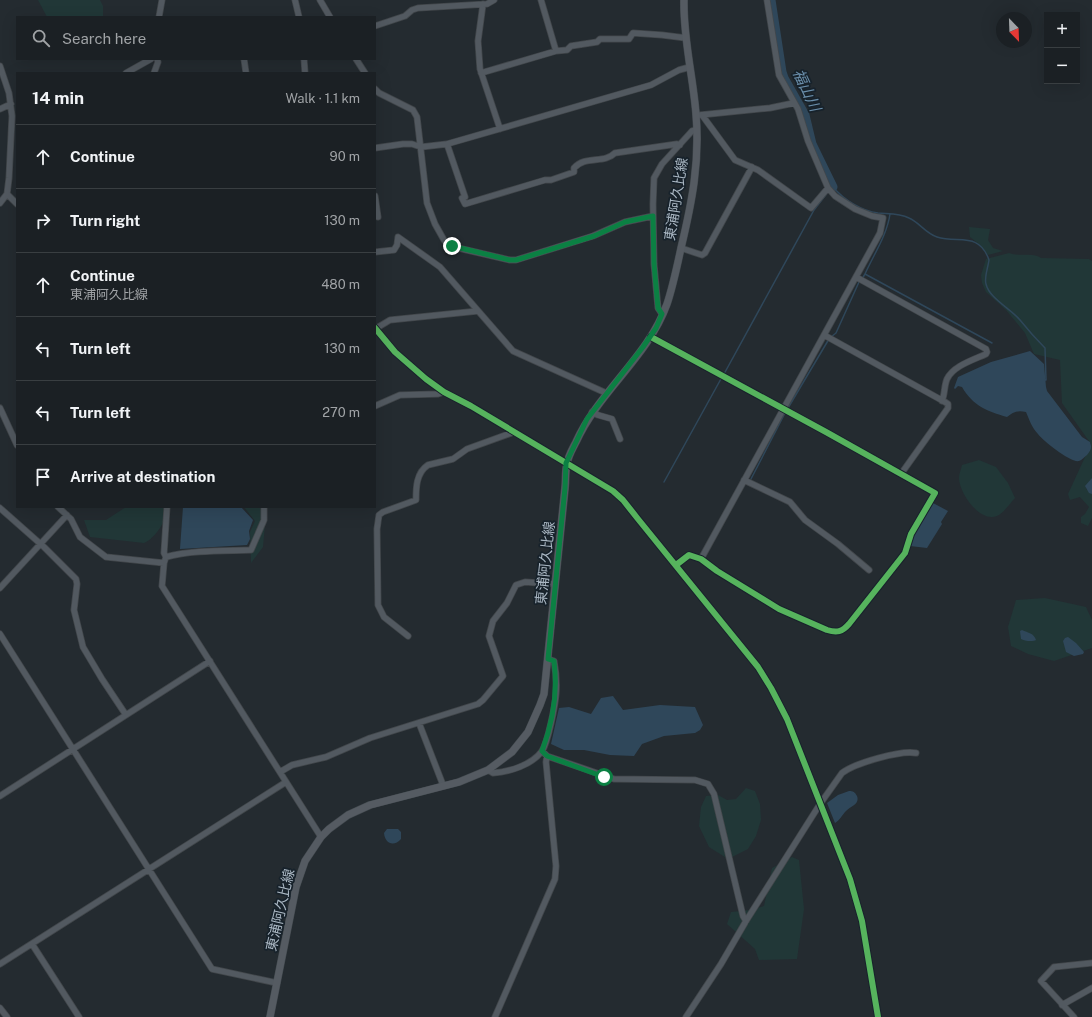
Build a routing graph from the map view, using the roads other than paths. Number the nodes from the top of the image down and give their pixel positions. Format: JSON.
{"nodes":[{"id":1,"x":162,"y":0,"type":"edge"},
{"id":2,"x":295,"y":0,"type":"edge"},
{"id":3,"x":320,"y":0,"type":"edge"},
{"id":4,"x":494,"y":0,"type":"edge"},
{"id":5,"x":541,"y":0,"type":"edge"},
{"id":6,"x":684,"y":0,"type":"edge"},
{"id":7,"x":767,"y":0,"type":"edge"},
{"id":8,"x":483,"y":4,"type":"junction"},
{"id":9,"x":159,"y":16,"type":"edge"},
{"id":10,"x":299,"y":16,"type":"edge"},
{"id":11,"x":329,"y":16,"type":"edge"},
{"id":12,"x":376,"y":26,"type":"edge"},
{"id":13,"x":686,"y":38,"type":"junction"},
{"id":14,"x":556,"y":51,"type":"junction"},
{"id":15,"x":149,"y":60,"type":"edge"},
{"id":16,"x":157,"y":60,"type":"edge"},
{"id":17,"x":244,"y":60,"type":"edge"},
{"id":18,"x":304,"y":60,"type":"edge"},
{"id":19,"x":357,"y":60,"type":"edge"},
{"id":20,"x":0,"y":66,"type":"edge"},
{"id":21,"x":690,"y":67,"type":"junction"},
{"id":22,"x":128,"y":72,"type":"edge"},
{"id":23,"x":154,"y":72,"type":"edge"},
{"id":24,"x":246,"y":72,"type":"edge"},
{"id":25,"x":305,"y":72,"type":"edge"},
{"id":26,"x":364,"y":72,"type":"edge"},
{"id":27,"x":482,"y":73,"type":"junction"},
{"id":28,"x":376,"y":90,"type":"edge"},
{"id":29,"x":794,"y":103,"type":"junction"},
{"id":30,"x":11,"y":104,"type":"junction"},
{"id":31,"x":0,"y":109,"type":"edge"},
{"id":32,"x":699,"y":115,"type":"junction"},
{"id":33,"x":500,"y":129,"type":"junction"},
{"id":34,"x":696,"y":130,"type":"junction"},
{"id":35,"x":447,"y":144,"type":"junction"},
{"id":36,"x":680,"y":145,"type":"junction"},
{"id":37,"x":421,"y":147,"type":"junction"},
{"id":38,"x":376,"y":148,"type":"edge"},
{"id":39,"x":752,"y":167,"type":"junction"},
{"id":40,"x":828,"y":188,"type":"junction"},
{"id":41,"x":7,"y":194,"type":"junction"},
{"id":42,"x":0,"y":203,"type":"edge"},
{"id":43,"x":16,"y":203,"type":"edge"},
{"id":44,"x":376,"y":203,"type":"edge"},
{"id":45,"x":653,"y":216,"type":"junction"},
{"id":46,"x":378,"y":217,"type":"dead end"},
{"id":47,"x":681,"y":248,"type":"junction"},
{"id":48,"x":376,"y":252,"type":"edge"},
{"id":49,"x":856,"y":277,"type":"junction"},
{"id":50,"x":478,"y":311,"type":"junction"},
{"id":51,"x":662,"y":314,"type":"junction"},
{"id":52,"x":376,"y":328,"type":"edge"},
{"id":53,"x":376,"y":330,"type":"edge"},
{"id":54,"x":824,"y":335,"type":"junction"},
{"id":55,"x":650,"y":337,"type":"junction"},
{"id":56,"x":444,"y":392,"type":"junction"},
{"id":57,"x":606,"y":393,"type":"junction"},
{"id":58,"x":942,"y":401,"type":"junction"},
{"id":59,"x":376,"y":406,"type":"edge"},
{"id":60,"x":0,"y":408,"type":"edge"},
{"id":61,"x":783,"y":409,"type":"junction"},
{"id":62,"x":592,"y":412,"type":"junction"},
{"id":63,"x":514,"y":432,"type":"junction"},
{"id":64,"x":620,"y":439,"type":"dead end"},
{"id":65,"x":16,"y":440,"type":"edge"},
{"id":66,"x":566,"y":463,"type":"junction"},
{"id":67,"x":900,"y":474,"type":"junction"},
{"id":68,"x":744,"y":480,"type":"junction"},
{"id":69,"x":0,"y":508,"type":"edge"},
{"id":70,"x":59,"y":508,"type":"edge"},
{"id":71,"x":168,"y":508,"type":"edge"},
{"id":72,"x":264,"y":508,"type":"edge"},
{"id":73,"x":67,"y":515,"type":"junction"},
{"id":74,"x":40,"y":544,"type":"junction"},
{"id":75,"x":701,"y":559,"type":"junction"},
{"id":76,"x":165,"y":560,"type":"junction"},
{"id":77,"x":676,"y":565,"type":"junction"},
{"id":78,"x":869,"y":570,"type":"dead end"},
{"id":79,"x":556,"y":584,"type":"junction"},
{"id":80,"x":0,"y":588,"type":"edge"},
{"id":81,"x":0,"y":634,"type":"edge"},
{"id":82,"x":408,"y":636,"type":"dead end"},
{"id":83,"x":548,"y":659,"type":"junction"},
{"id":84,"x":210,"y":661,"type":"junction"},
{"id":85,"x":126,"y":715,"type":"junction"},
{"id":86,"x":419,"y":723,"type":"junction"},
{"id":87,"x":73,"y":749,"type":"junction"},
{"id":88,"x":542,"y":751,"type":"junction"},
{"id":89,"x":916,"y":753,"type":"dead end"},
{"id":90,"x":547,"y":756,"type":"junction"},
{"id":91,"x":488,"y":770,"type":"junction"},
{"id":92,"x":280,"y":772,"type":"junction"},
{"id":93,"x":286,"y":782,"type":"junction"},
{"id":94,"x":443,"y":785,"type":"junction"},
{"id":95,"x":0,"y":796,"type":"edge"},
{"id":96,"x":820,"y":804,"type":"junction"},
{"id":97,"x":321,"y":837,"type":"junction"},
{"id":98,"x":149,"y":868,"type":"junction"},
{"id":99,"x":746,"y":921,"type":"junction"},
{"id":100,"x":32,"y":944,"type":"junction"},
{"id":101,"x":1092,"y":963,"type":"edge"},
{"id":102,"x":0,"y":964,"type":"edge"},
{"id":103,"x":277,"y":983,"type":"junction"},
{"id":104,"x":1092,"y":988,"type":"edge"},
{"id":105,"x":1062,"y":1005,"type":"junction"},
{"id":106,"x":0,"y":1008,"type":"edge"},
{"id":107,"x":7,"y":1017,"type":"edge"},
{"id":108,"x":79,"y":1017,"type":"edge"},
{"id":109,"x":270,"y":1017,"type":"edge"},
{"id":110,"x":495,"y":1017,"type":"edge"},
{"id":111,"x":686,"y":1017,"type":"edge"},
{"id":112,"x":878,"y":1017,"type":"edge"},
{"id":113,"x":1074,"y":1017,"type":"edge"}],
"edges":[{"from":1,"to":9,"type":"street"},
{"from":2,"to":10,"type":"street"},
{"from":3,"to":11,"type":"street"},
{"from":4,"to":8,"type":"street"},
{"from":5,"to":14,"type":"street"},
{"from":6,"to":13,"type":"main road","name":"東浦阿久比線"},
{"from":7,"to":29,"type":"street"},
{"from":8,"to":12,"type":"street"},
{"from":8,"to":27,"type":"street"},
{"from":13,"to":14,"type":"street"},
{"from":13,"to":21,"type":"main road","name":"東浦阿久比線"},
{"from":14,"to":27,"type":"street"},
{"from":15,"to":22,"type":"street"},
{"from":16,"to":23,"type":"street"},
{"from":17,"to":24,"type":"street"},
{"from":18,"to":25,"type":"street"},
{"from":19,"to":26,"type":"street"},
{"from":20,"to":30,"type":"street"},
{"from":21,"to":32,"type":"main road","name":"東浦阿久比線"},
{"from":21,"to":33,"type":"street"},
{"from":27,"to":33,"type":"street"},
{"from":28,"to":37,"type":"street"},
{"from":29,"to":32,"type":"street"},
{"from":29,"to":40,"type":"street"},
{"from":30,"to":31,"type":"street"},
{"from":30,"to":41,"type":"street"},
{"from":32,"to":34,"type":"main road","name":"東浦阿久比線"},
{"from":32,"to":39,"type":"street"},
{"from":33,"to":35,"type":"street"},
{"from":34,"to":36,"type":"street"},
{"from":34,"to":47,"type":"main road","name":"東浦阿久比線"},
{"from":35,"to":36,"type":"street"},
{"from":35,"to":37,"type":"street"},
{"from":36,"to":45,"type":"street"},
{"from":37,"to":38,"type":"street"},
{"from":37,"to":45,"type":"street"},
{"from":39,"to":40,"type":"street"},
{"from":39,"to":47,"type":"street"},
{"from":40,"to":49,"type":"street"},
{"from":41,"to":42,"type":"street"},
{"from":41,"to":43,"type":"street"},
{"from":44,"to":46,"type":"street"},
{"from":45,"to":51,"type":"street"},
{"from":47,"to":51,"type":"main road","name":"東浦阿久比線"},
{"from":48,"to":50,"type":"street"},
{"from":49,"to":54,"type":"street"},
{"from":49,"to":58,"type":"street"},
{"from":50,"to":52,"type":"street"},
{"from":50,"to":57,"type":"street"},
{"from":51,"to":55,"type":"main road","name":"東浦阿久比線"},
{"from":53,"to":56,"type":"street"},
{"from":54,"to":58,"type":"street"},
{"from":54,"to":61,"type":"street"},
{"from":55,"to":57,"type":"main road","name":"東浦阿久比線"},
{"from":55,"to":61,"type":"street"},
{"from":56,"to":59,"type":"street"},
{"from":56,"to":63,"type":"street"},
{"from":57,"to":62,"type":"main road","name":"東浦阿久比線"},
{"from":58,"to":67,"type":"street"},
{"from":60,"to":65,"type":"street"},
{"from":61,"to":67,"type":"street"},
{"from":61,"to":68,"type":"street"},
{"from":62,"to":64,"type":"street"},
{"from":62,"to":66,"type":"main road","name":"東浦阿久比線"},
{"from":63,"to":66,"type":"street"},
{"from":63,"to":82,"type":"street"},
{"from":66,"to":77,"type":"street"},
{"from":66,"to":79,"type":"main road","name":"東浦阿久比線"},
{"from":67,"to":75,"type":"street"},
{"from":68,"to":75,"type":"street"},
{"from":68,"to":78,"type":"street"},
{"from":69,"to":74,"type":"street"},
{"from":70,"to":73,"type":"street"},
{"from":71,"to":76,"type":"street"},
{"from":72,"to":76,"type":"street"},
{"from":73,"to":74,"type":"street"},
{"from":73,"to":76,"type":"street"},
{"from":74,"to":80,"type":"street"},
{"from":74,"to":85,"type":"street"},
{"from":75,"to":77,"type":"street"},
{"from":76,"to":84,"type":"street"},
{"from":77,"to":96,"type":"street"},
{"from":79,"to":83,"type":"main road","name":"東浦阿久比線"},
{"from":79,"to":86,"type":"street"},
{"from":81,"to":87,"type":"street"},
{"from":83,"to":88,"type":"street"},
{"from":83,"to":91,"type":"main road","name":"東浦阿久比線"},
{"from":84,"to":85,"type":"street"},
{"from":84,"to":92,"type":"street"},
{"from":85,"to":87,"type":"street"},
{"from":86,"to":92,"type":"street"},
{"from":86,"to":94,"type":"street"},
{"from":87,"to":95,"type":"street"},
{"from":87,"to":98,"type":"street"},
{"from":88,"to":90,"type":"street"},
{"from":88,"to":91,"type":"street"},
{"from":89,"to":96,"type":"street"},
{"from":90,"to":99,"type":"street"},
{"from":90,"to":110,"type":"street"},
{"from":91,"to":94,"type":"main road","name":"東浦阿久比線"},
{"from":92,"to":93,"type":"street"},
{"from":93,"to":97,"type":"street"},
{"from":93,"to":98,"type":"street"},
{"from":94,"to":97,"type":"main road","name":"東浦阿久比線"},
{"from":96,"to":99,"type":"street"},
{"from":96,"to":112,"type":"street"},
{"from":97,"to":103,"type":"main road","name":"東浦阿久比線"},
{"from":98,"to":100,"type":"street"},
{"from":98,"to":103,"type":"street"},
{"from":99,"to":111,"type":"street"},
{"from":100,"to":102,"type":"street"},
{"from":100,"to":108,"type":"street"},
{"from":101,"to":105,"type":"street"},
{"from":103,"to":109,"type":"main road","name":"東浦阿久比線"},
{"from":104,"to":105,"type":"street"},
{"from":105,"to":113,"type":"street"},
{"from":106,"to":107,"type":"street"}]}
